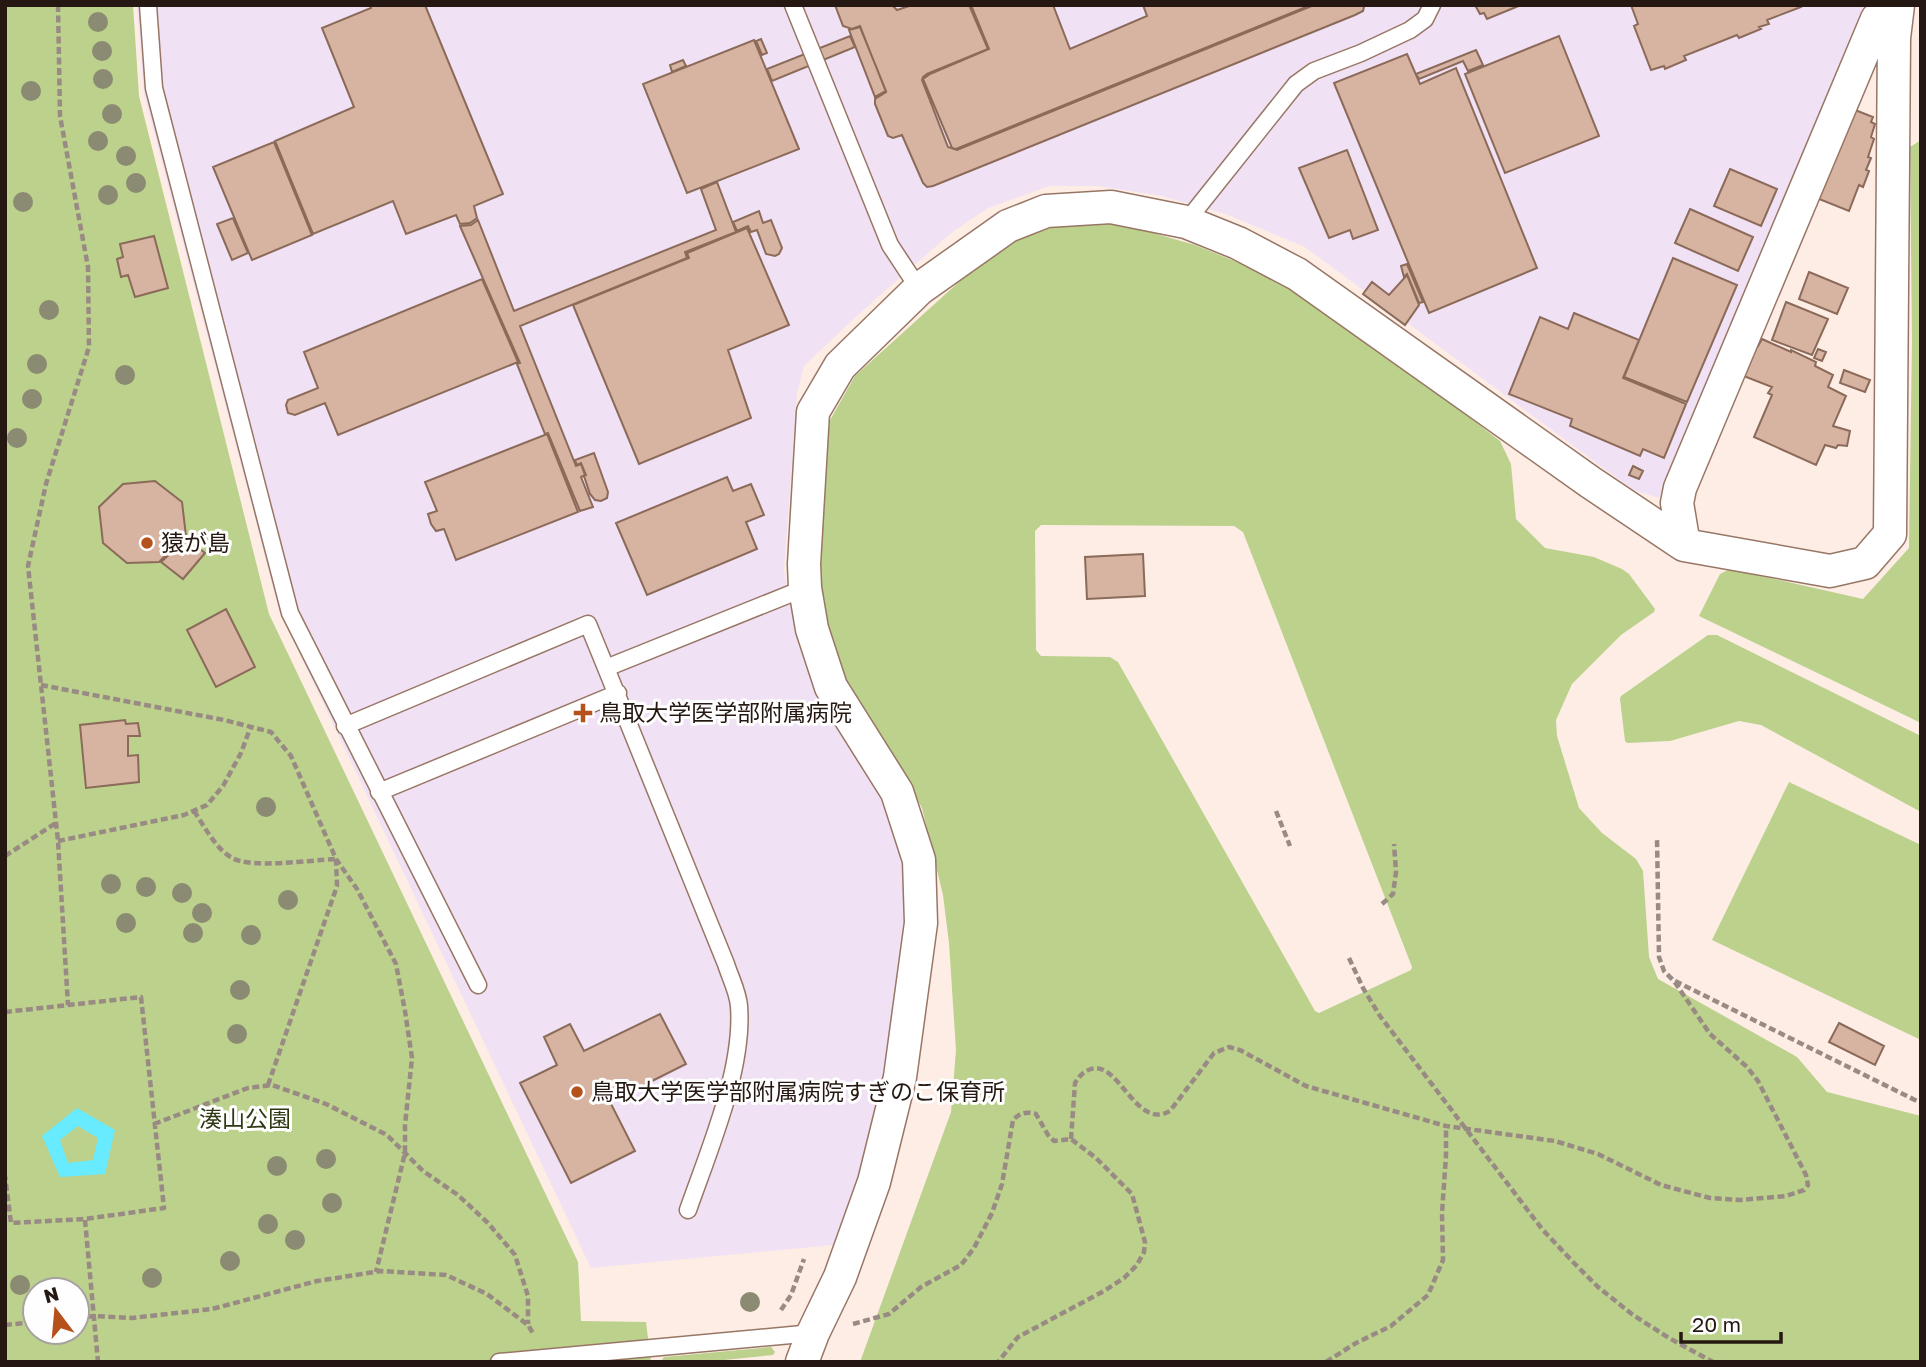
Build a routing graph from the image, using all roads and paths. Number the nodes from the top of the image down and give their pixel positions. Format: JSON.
{"nodes":[{"id":1,"x":58,"y":5,"type":"edge"},
{"id":2,"x":148,"y":5,"type":"edge"},
{"id":3,"x":793,"y":5,"type":"edge"},
{"id":4,"x":1432,"y":5,"type":"edge"},
{"id":5,"x":1896,"y":5,"type":"edge"},
{"id":6,"x":1186,"y":222,"type":"junction"},
{"id":7,"x":919,"y":289,"type":"junction"},
{"id":8,"x":1684,"y":545,"type":"junction"},
{"id":9,"x":805,"y":588,"type":"junction"},
{"id":10,"x":606,"y":668,"type":"junction"},
{"id":11,"x":41,"y":685,"type":"junction"},
{"id":12,"x":618,"y":693,"type":"junction"},
{"id":13,"x":251,"y":726,"type":"junction"},
{"id":14,"x":345,"y":726,"type":"junction"},
{"id":15,"x":379,"y":792,"type":"junction"},
{"id":16,"x":194,"y":811,"type":"junction"},
{"id":17,"x":1276,"y":811,"type":"dead end"},
{"id":18,"x":56,"y":823,"type":"junction"},
{"id":19,"x":1657,"y":837,"type":"dead end"},
{"id":20,"x":58,"y":841,"type":"junction"},
{"id":21,"x":1394,"y":844,"type":"dead end"},
{"id":22,"x":1290,"y":846,"type":"dead end"},
{"id":23,"x":5,"y":856,"type":"edge"},
{"id":24,"x":336,"y":859,"type":"junction"},
{"id":25,"x":1382,"y":904,"type":"dead end"},
{"id":26,"x":1349,"y":958,"type":"dead end"},
{"id":27,"x":1674,"y":981,"type":"junction"},
{"id":28,"x":478,"y":985,"type":"dead end"},
{"id":29,"x":68,"y":1005,"type":"junction"},
{"id":30,"x":5,"y":1012,"type":"edge"},
{"id":31,"x":268,"y":1085,"type":"junction"},
{"id":32,"x":1921,"y":1103,"type":"edge"},
{"id":33,"x":154,"y":1124,"type":"junction"},
{"id":34,"x":1446,"y":1126,"type":"junction"},
{"id":35,"x":1464,"y":1128,"type":"junction"},
{"id":36,"x":1071,"y":1139,"type":"junction"},
{"id":37,"x":405,"y":1153,"type":"junction"},
{"id":38,"x":5,"y":1176,"type":"edge"},
{"id":39,"x":688,"y":1210,"type":"dead end"},
{"id":40,"x":85,"y":1219,"type":"junction"},
{"id":41,"x":376,"y":1272,"type":"junction"},
{"id":42,"x":91,"y":1317,"type":"edge"},
{"id":43,"x":94,"y":1317,"type":"junction"},
{"id":44,"x":528,"y":1325,"type":"junction"},
{"id":45,"x":537,"y":1339,"type":"dead end"},
{"id":46,"x":808,"y":1348,"type":"edge"},
{"id":47,"x":98,"y":1362,"type":"edge"},
{"id":48,"x":499,"y":1362,"type":"edge"},
{"id":49,"x":998,"y":1362,"type":"edge"},
{"id":50,"x":1326,"y":1362,"type":"edge"},
{"id":51,"x":1713,"y":1362,"type":"edge"}],
"edges":[{"from":1,"to":11,"type":"path"},
{"from":2,"to":14,"type":"lane"},
{"from":3,"to":7,"type":"lane"},
{"from":4,"to":6,"type":"lane"},
{"from":5,"to":8,"type":"street"},
{"from":5,"to":8,"type":"street"},
{"from":6,"to":7,"type":"street"},
{"from":6,"to":8,"type":"street"},
{"from":7,"to":9,"type":"street"},
{"from":9,"to":10,"type":"lane"},
{"from":9,"to":46,"type":"street"},
{"from":10,"to":12,"type":"lane"},
{"from":10,"to":14,"type":"lane"},
{"from":11,"to":13,"type":"path"},
{"from":11,"to":18,"type":"path"},
{"from":12,"to":15,"type":"lane"},
{"from":12,"to":39,"type":"lane"},
{"from":13,"to":16,"type":"path"},
{"from":13,"to":24,"type":"path"},
{"from":14,"to":15,"type":"lane"},
{"from":15,"to":28,"type":"lane"},
{"from":16,"to":20,"type":"path"},
{"from":16,"to":24,"type":"path"},
{"from":17,"to":22,"type":"path"},
{"from":18,"to":20,"type":"path"},
{"from":18,"to":23,"type":"path"},
{"from":19,"to":27,"type":"path"},
{"from":20,"to":29,"type":"path"},
{"from":21,"to":25,"type":"path"},
{"from":24,"to":31,"type":"path"},
{"from":24,"to":37,"type":"path"},
{"from":26,"to":35,"type":"path"},
{"from":27,"to":32,"type":"path"},
{"from":27,"to":35,"type":"path"},
{"from":29,"to":30,"type":"path"},
{"from":29,"to":33,"type":"path"},
{"from":31,"to":33,"type":"path"},
{"from":31,"to":37,"type":"path"},
{"from":33,"to":40,"type":"path"},
{"from":34,"to":35,"type":"path"},
{"from":34,"to":36,"type":"path"},
{"from":34,"to":50,"type":"path"},
{"from":35,"to":51,"type":"path"},
{"from":36,"to":46,"type":"path"},
{"from":36,"to":49,"type":"path"},
{"from":37,"to":41,"type":"path"},
{"from":37,"to":44,"type":"path"},
{"from":38,"to":40,"type":"path"},
{"from":40,"to":43,"type":"path"},
{"from":41,"to":43,"type":"path"},
{"from":41,"to":44,"type":"path"},
{"from":42,"to":43,"type":"path"},
{"from":43,"to":47,"type":"path"},
{"from":44,"to":45,"type":"path"},
{"from":46,"to":48,"type":"lane"}]}
